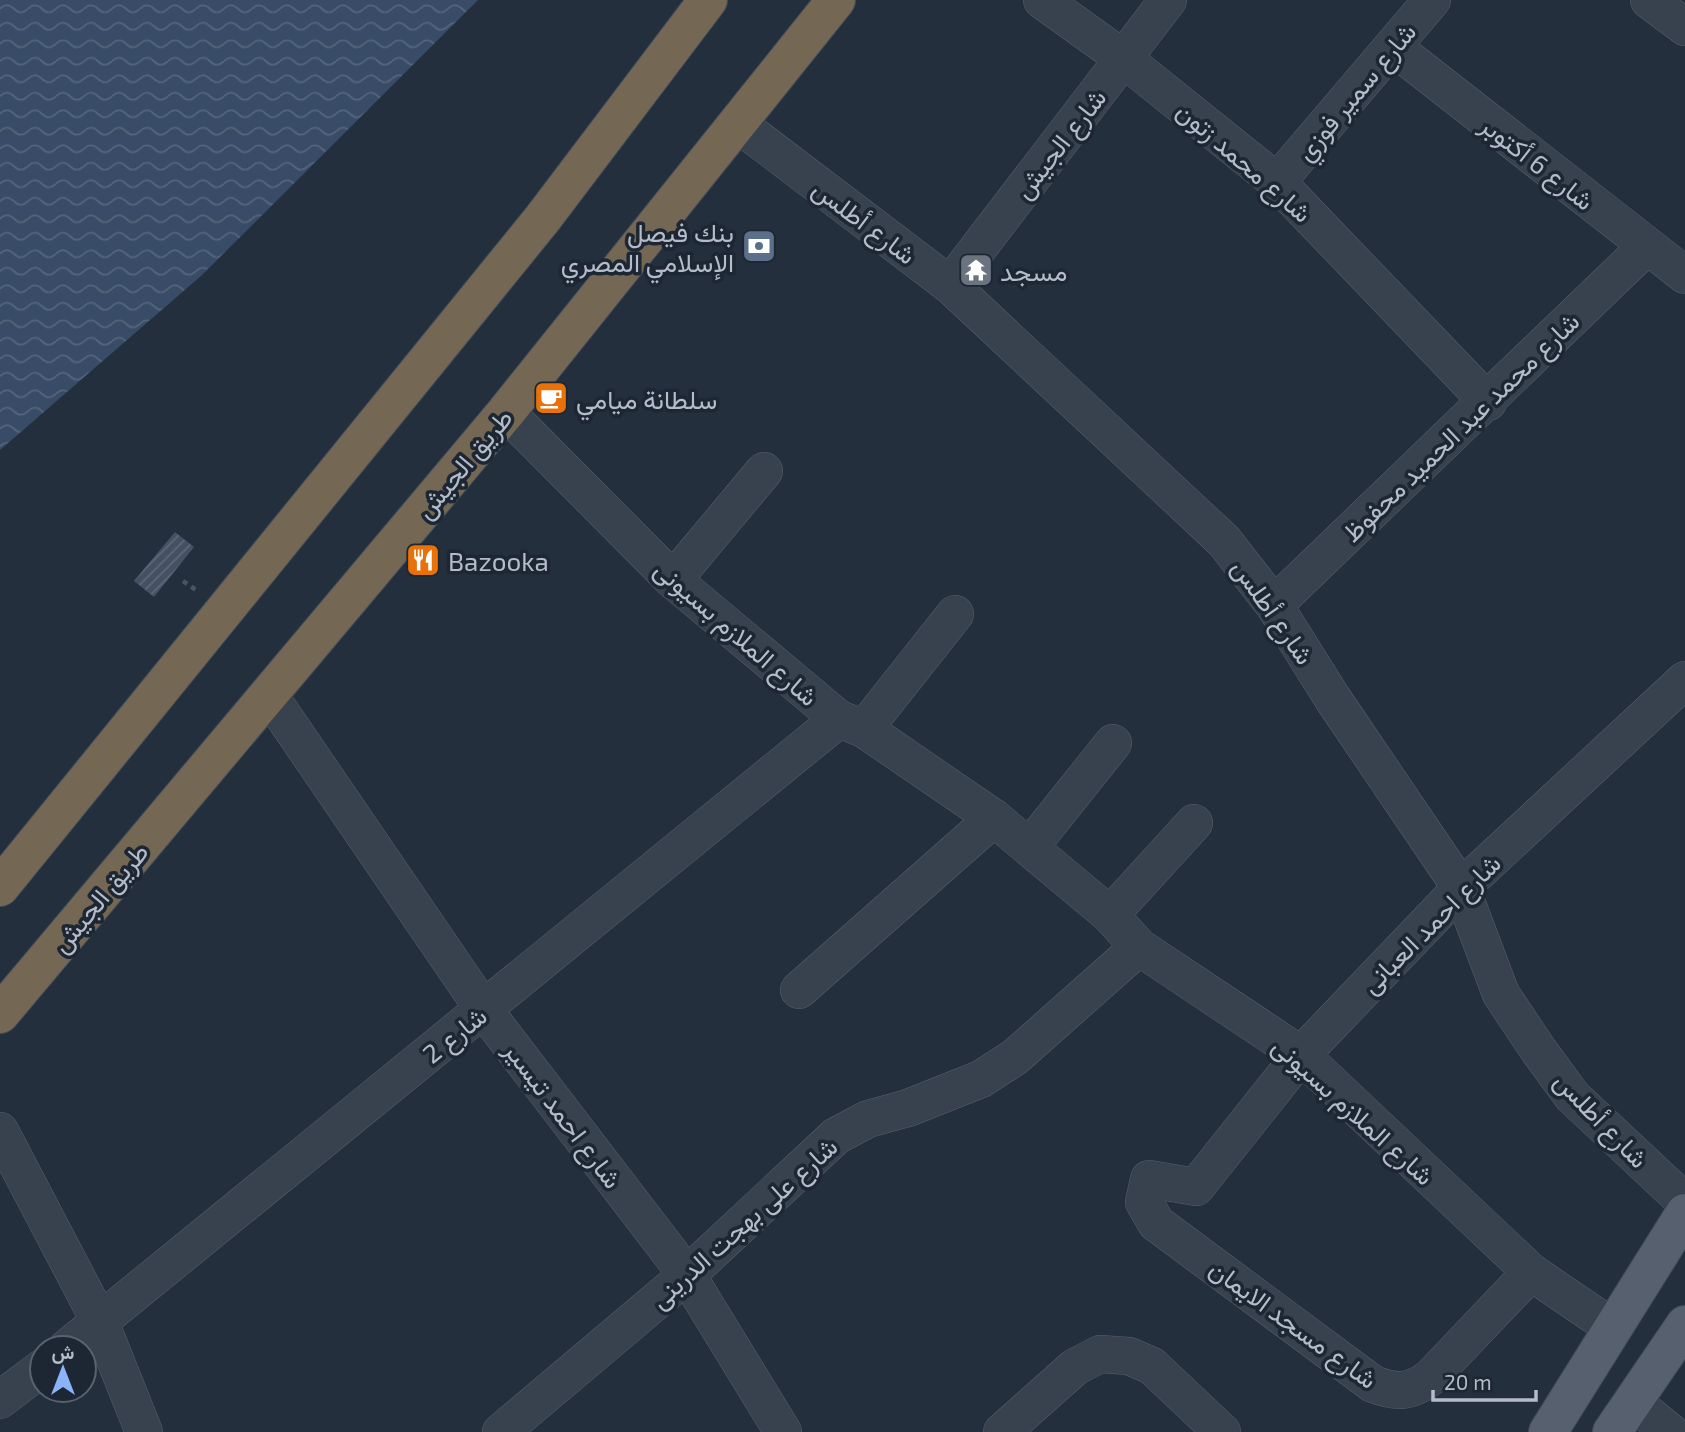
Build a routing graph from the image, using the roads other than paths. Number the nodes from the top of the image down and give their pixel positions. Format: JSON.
{"nodes":[{"id":1,"x":708,"y":0,"type":"edge"},
{"id":2,"x":836,"y":0,"type":"edge"},
{"id":3,"x":1042,"y":0,"type":"edge"},
{"id":4,"x":1168,"y":0,"type":"edge"},
{"id":5,"x":1432,"y":0,"type":"edge"},
{"id":6,"x":1649,"y":0,"type":"edge"},
{"id":7,"x":1685,"y":27,"type":"edge"},
{"id":8,"x":1392,"y":47,"type":"junction"},
{"id":9,"x":1124,"y":59,"type":"junction"},
{"id":10,"x":738,"y":124,"type":"junction"},
{"id":11,"x":1277,"y":182,"type":"junction"},
{"id":12,"x":1646,"y":247,"type":"junction"},
{"id":13,"x":1685,"y":275,"type":"edge"},
{"id":14,"x":950,"y":285,"type":"junction"},
{"id":15,"x":1488,"y":402,"type":"junction"},
{"id":16,"x":506,"y":412,"type":"junction"},
{"id":17,"x":764,"y":471,"type":"dead end"},
{"id":18,"x":674,"y":580,"type":"junction"},
{"id":19,"x":1274,"y":605,"type":"junction"},
{"id":20,"x":954,"y":614,"type":"dead end"},
{"id":21,"x":1685,"y":680,"type":"edge"},
{"id":22,"x":269,"y":695,"type":"junction"},
{"id":23,"x":852,"y":724,"type":"junction"},
{"id":24,"x":1113,"y":743,"type":"dead end"},
{"id":25,"x":994,"y":818,"type":"junction"},
{"id":26,"x":1194,"y":823,"type":"dead end"},
{"id":27,"x":1030,"y":847,"type":"junction"},
{"id":28,"x":0,"y":887,"type":"edge"},
{"id":29,"x":1461,"y":888,"type":"junction"},
{"id":30,"x":1111,"y":915,"type":"junction"},
{"id":31,"x":1139,"y":947,"type":"junction"},
{"id":32,"x":799,"y":990,"type":"dead end"},
{"id":33,"x":484,"y":1010,"type":"junction"},
{"id":34,"x":0,"y":1014,"type":"edge"},
{"id":35,"x":1301,"y":1055,"type":"junction"},
{"id":36,"x":0,"y":1131,"type":"edge"},
{"id":37,"x":1196,"y":1187,"type":"joint"},
{"id":38,"x":1685,"y":1202,"type":"edge"},
{"id":39,"x":1685,"y":1213,"type":"edge"},
{"id":40,"x":1531,"y":1272,"type":"junction"},
{"id":41,"x":687,"y":1275,"type":"junction"},
{"id":42,"x":100,"y":1322,"type":"junction"},
{"id":43,"x":1685,"y":1325,"type":"edge"},
{"id":44,"x":1613,"y":1328,"type":"junction"},
{"id":45,"x":85,"y":1334,"type":"edge"},
{"id":46,"x":28,"y":1378,"type":"edge"},
{"id":47,"x":0,"y":1401,"type":"edge"},
{"id":48,"x":1622,"y":1417,"type":"edge"},
{"id":49,"x":144,"y":1432,"type":"edge"},
{"id":50,"x":500,"y":1432,"type":"edge"},
{"id":51,"x":783,"y":1432,"type":"edge"},
{"id":52,"x":1002,"y":1432,"type":"edge"},
{"id":53,"x":1222,"y":1432,"type":"edge"},
{"id":54,"x":1548,"y":1432,"type":"edge"},
{"id":55,"x":1670,"y":1432,"type":"edge"}],
"edges":[{"from":1,"to":28,"type":"highway"},
{"from":2,"to":10,"type":"highway","name":"طريق الجيش"},
{"from":3,"to":9,"type":"street","name":"شارع محمد زتون"},
{"from":4,"to":9,"type":"street","name":"شارع الجيش"},
{"from":5,"to":8,"type":"street","name":"شارع سمير فوزي"},
{"from":6,"to":7,"type":"street"},
{"from":8,"to":11,"type":"street","name":"شارع سمير فوزي"},
{"from":8,"to":12,"type":"street","name":"شارع 6 أكتوبر"},
{"from":9,"to":11,"type":"street","name":"شارع محمد زتون"},
{"from":9,"to":14,"type":"street","name":"شارع الجيش"},
{"from":10,"to":14,"type":"street","name":"شارع أطلس"},
{"from":10,"to":16,"type":"highway","name":"طريق الجيش"},
{"from":11,"to":15,"type":"street","name":"شارع محمد زتون"},
{"from":12,"to":13,"type":"street","name":"شارع 6 أكتوبر"},
{"from":12,"to":15,"type":"street","name":"شارع محمد عبد الحميد محفوظ"},
{"from":14,"to":19,"type":"street","name":"شارع أطلس"},
{"from":15,"to":19,"type":"street","name":"شارع محمد عبد الحميد محفوظ"},
{"from":16,"to":18,"type":"street","name":"شارع الملازم بسيونى"},
{"from":16,"to":22,"type":"highway","name":"طريق الجيش"},
{"from":17,"to":18,"type":"street"},
{"from":18,"to":23,"type":"street","name":"شارع الملازم بسيونى"},
{"from":19,"to":29,"type":"street","name":"شارع أطلس"},
{"from":20,"to":23,"type":"street","name":"شارع 2"},
{"from":21,"to":29,"type":"street","name":"شارع احمد العبانى"},
{"from":22,"to":33,"type":"street","name":"شارع احمد تيسير"},
{"from":22,"to":34,"type":"highway","name":"طريق الجيش"},
{"from":23,"to":25,"type":"street","name":"شارع الملازم بسيونى"},
{"from":23,"to":33,"type":"street","name":"شارع 2"},
{"from":24,"to":27,"type":"street"},
{"from":25,"to":27,"type":"street","name":"شارع الملازم بسيونى"},
{"from":25,"to":32,"type":"street"},
{"from":26,"to":30,"type":"street"},
{"from":27,"to":30,"type":"street","name":"شارع الملازم بسيونى"},
{"from":29,"to":35,"type":"street","name":"شارع احمد العبانى"},
{"from":29,"to":38,"type":"street","name":"شارع أطلس"},
{"from":30,"to":31,"type":"street","name":"شارع الملازم بسيونى"},
{"from":31,"to":35,"type":"street","name":"شارع الملازم بسيونى"},
{"from":31,"to":41,"type":"street","name":"شارع على بهجت الدرينى"},
{"from":33,"to":41,"type":"street","name":"شارع احمد تيسير"},
{"from":33,"to":42,"type":"street","name":"شارع 2"},
{"from":35,"to":37,"type":"street","name":"شارع احمد العبانى"},
{"from":35,"to":40,"type":"street","name":"شارع الملازم بسيونى"},
{"from":36,"to":42,"type":"street"},
{"from":37,"to":40,"type":"street","name":"شارع مسجد الايمان"},
{"from":39,"to":44,"type":"main road"},
{"from":40,"to":44,"type":"street","name":"شارع الملازم بسيونى"},
{"from":41,"to":50,"type":"street","name":"شارع على بهجت الدرينى"},
{"from":41,"to":51,"type":"street","name":"شارع احمد تيسير"},
{"from":42,"to":45,"type":"street","name":"شارع 2"},
{"from":42,"to":49,"type":"street"},
{"from":43,"to":48,"type":"main road"},
{"from":44,"to":54,"type":"main road"},
{"from":46,"to":47,"type":"street"},
{"from":48,"to":55,"type":"street"},
{"from":52,"to":53,"type":"street"}]}
